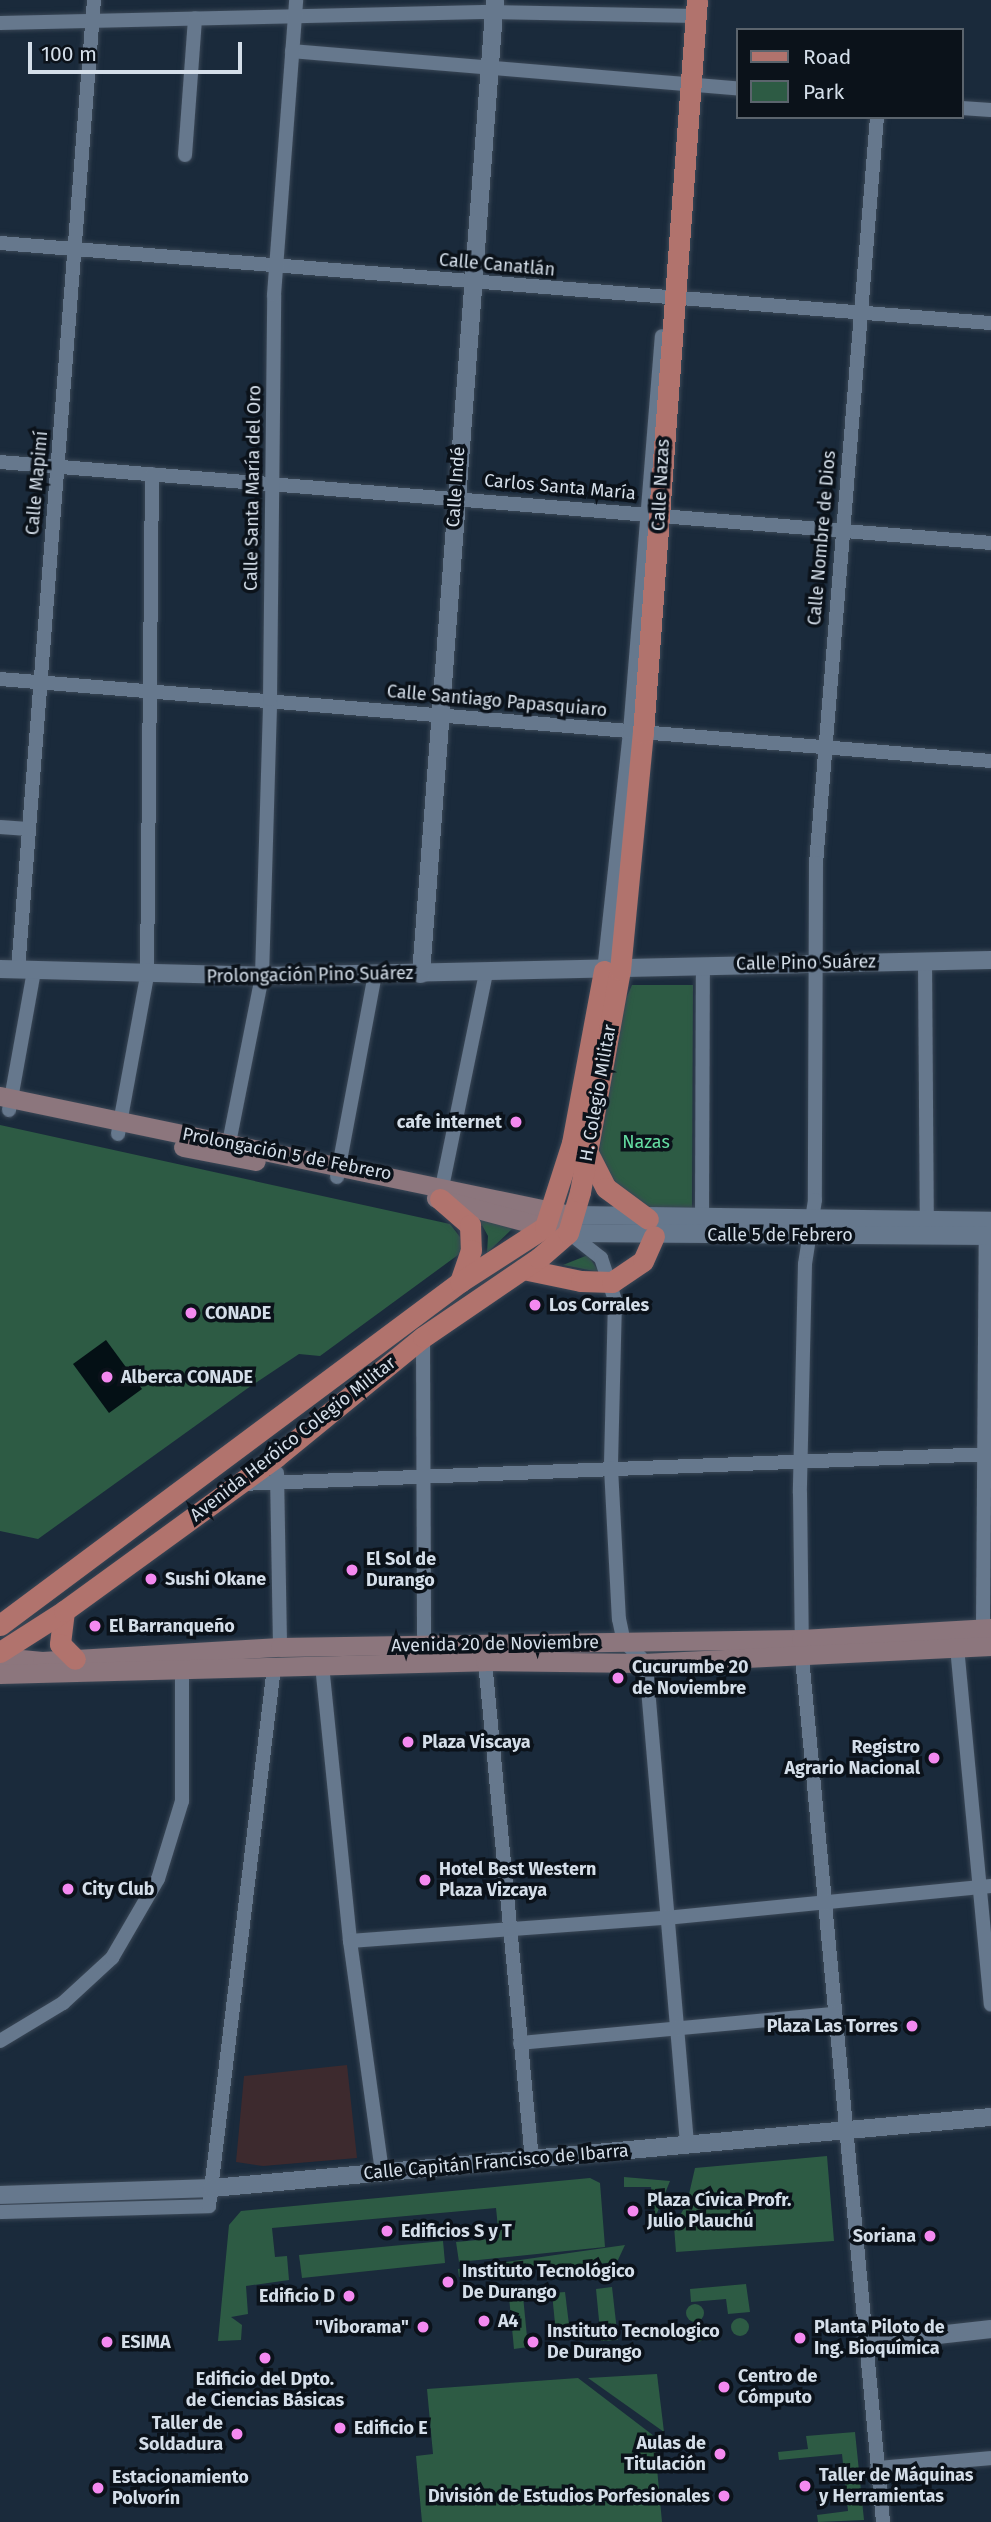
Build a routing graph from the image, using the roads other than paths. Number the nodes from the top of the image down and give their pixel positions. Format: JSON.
{"nodes":[{"id":1,"x":94,"y":0,"type":"edge"},
{"id":2,"x":296,"y":0,"type":"edge"},
{"id":3,"x":396,"y":6,"type":"edge"},
{"id":4,"x":495,"y":6,"type":"edge"},
{"id":5,"x":692,"y":8,"type":"edge"},
{"id":6,"x":295,"y":16,"type":"junction"},
{"id":7,"x":195,"y":18,"type":"junction"},
{"id":8,"x":92,"y":20,"type":"junction"},
{"id":9,"x":0,"y":23,"type":"edge"},
{"id":10,"x":292,"y":51,"type":"junction"},
{"id":11,"x":491,"y":66,"type":"junction"},
{"id":12,"x":687,"y":83,"type":"junction"},
{"id":13,"x":736,"y":88,"type":"edge"},
{"id":14,"x":963,"y":108,"type":"edge"},
{"id":15,"x":991,"y":110,"type":"edge"},
{"id":16,"x":877,"y":119,"type":"edge"},
{"id":17,"x":185,"y":155,"type":"dead end"},
{"id":18,"x":0,"y":243,"type":"edge"},
{"id":19,"x":77,"y":249,"type":"junction"},
{"id":20,"x":276,"y":266,"type":"junction"},
{"id":21,"x":473,"y":282,"type":"junction"},
{"id":22,"x":670,"y":298,"type":"junction"},
{"id":23,"x":860,"y":313,"type":"junction"},
{"id":24,"x":991,"y":323,"type":"edge"},
{"id":25,"x":0,"y":462,"type":"edge"},
{"id":26,"x":58,"y":467,"type":"junction"},
{"id":27,"x":152,"y":474,"type":"junction"},
{"id":28,"x":272,"y":483,"type":"junction"},
{"id":29,"x":455,"y":497,"type":"junction"},
{"id":30,"x":654,"y":515,"type":"junction"},
{"id":31,"x":842,"y":529,"type":"junction"},
{"id":32,"x":991,"y":543,"type":"edge"},
{"id":33,"x":0,"y":679,"type":"edge"},
{"id":34,"x":40,"y":682,"type":"junction"},
{"id":35,"x":151,"y":690,"type":"junction"},
{"id":36,"x":270,"y":699,"type":"junction"},
{"id":37,"x":440,"y":715,"type":"junction"},
{"id":38,"x":636,"y":732,"type":"junction"},
{"id":39,"x":824,"y":747,"type":"junction"},
{"id":40,"x":991,"y":761,"type":"edge"},
{"id":41,"x":0,"y":827,"type":"edge"},
{"id":42,"x":28,"y":829,"type":"junction"},
{"id":43,"x":925,"y":960,"type":"junction"},
{"id":44,"x":991,"y":960,"type":"edge"},
{"id":45,"x":814,"y":962,"type":"junction"},
{"id":46,"x":704,"y":965,"type":"junction"},
{"id":47,"x":17,"y":970,"type":"edge"},
{"id":48,"x":612,"y":971,"type":"junction"},
{"id":49,"x":486,"y":973,"type":"junction"},
{"id":50,"x":374,"y":974,"type":"junction"},
{"id":51,"x":421,"y":974,"type":"junction"},
{"id":52,"x":147,"y":976,"type":"junction"},
{"id":53,"x":262,"y":976,"type":"junction"},
{"id":54,"x":5,"y":1104,"type":"edge"},
{"id":55,"x":119,"y":1127,"type":"junction"},
{"id":56,"x":228,"y":1149,"type":"junction"},
{"id":57,"x":587,"y":1153,"type":"junction"},
{"id":58,"x":338,"y":1171,"type":"junction"},
{"id":59,"x":441,"y":1192,"type":"junction"},
{"id":60,"x":702,"y":1219,"type":"junction"},
{"id":61,"x":548,"y":1220,"type":"junction"},
{"id":62,"x":928,"y":1220,"type":"junction"},
{"id":63,"x":571,"y":1224,"type":"junction"},
{"id":64,"x":811,"y":1226,"type":"junction"},
{"id":65,"x":651,"y":1227,"type":"junction"},
{"id":66,"x":989,"y":1231,"type":"edge"},
{"id":67,"x":523,"y":1269,"type":"junction"},
{"id":68,"x":460,"y":1282,"type":"junction"},
{"id":69,"x":612,"y":1282,"type":"junction"},
{"id":70,"x":424,"y":1336,"type":"junction"},
{"id":71,"x":988,"y":1454,"type":"edge"},
{"id":72,"x":277,"y":1456,"type":"junction"},
{"id":73,"x":800,"y":1462,"type":"junction"},
{"id":74,"x":611,"y":1468,"type":"junction"},
{"id":75,"x":424,"y":1475,"type":"junction"},
{"id":76,"x":276,"y":1482,"type":"junction"},
{"id":77,"x":238,"y":1485,"type":"junction"},
{"id":78,"x":64,"y":1611,"type":"junction"},
{"id":79,"x":0,"y":1625,"type":"edge"},
{"id":80,"x":988,"y":1634,"type":"edge"},
{"id":81,"x":624,"y":1642,"type":"junction"},
{"id":82,"x":424,"y":1645,"type":"junction"},
{"id":83,"x":280,"y":1647,"type":"junction"},
{"id":84,"x":957,"y":1647,"type":"junction"},
{"id":85,"x":801,"y":1648,"type":"junction"},
{"id":86,"x":0,"y":1654,"type":"edge"},
{"id":87,"x":485,"y":1661,"type":"junction"},
{"id":88,"x":643,"y":1663,"type":"junction"},
{"id":89,"x":83,"y":1664,"type":"junction"},
{"id":90,"x":322,"y":1665,"type":"junction"},
{"id":91,"x":274,"y":1667,"type":"junction"},
{"id":92,"x":182,"y":1671,"type":"junction"},
{"id":93,"x":0,"y":1674,"type":"edge"},
{"id":94,"x":985,"y":1887,"type":"edge"},
{"id":95,"x":823,"y":1903,"type":"junction"},
{"id":96,"x":665,"y":1918,"type":"junction"},
{"id":97,"x":510,"y":1929,"type":"junction"},
{"id":98,"x":349,"y":1941,"type":"junction"},
{"id":99,"x":991,"y":2004,"type":"edge"},
{"id":100,"x":834,"y":2014,"type":"junction"},
{"id":101,"x":676,"y":2029,"type":"junction"},
{"id":102,"x":0,"y":2041,"type":"edge"},
{"id":103,"x":520,"y":2043,"type":"junction"},
{"id":104,"x":991,"y":2117,"type":"edge"},
{"id":105,"x":845,"y":2130,"type":"junction"},
{"id":106,"x":687,"y":2144,"type":"junction"},
{"id":107,"x":532,"y":2160,"type":"junction"},
{"id":108,"x":382,"y":2173,"type":"junction"},
{"id":109,"x":212,"y":2188,"type":"junction"},
{"id":110,"x":0,"y":2195,"type":"edge"},
{"id":111,"x":0,"y":2212,"type":"edge"},
{"id":112,"x":991,"y":2329,"type":"edge"},
{"id":113,"x":866,"y":2343,"type":"junction"},
{"id":114,"x":991,"y":2458,"type":"edge"},
{"id":115,"x":877,"y":2468,"type":"junction"},
{"id":116,"x":883,"y":2522,"type":"edge"}],
"edges":[{"from":1,"to":8,"type":"street","name":"Calle Mapimí"},
{"from":2,"to":6,"type":"street","name":"Calle Santa María del Oro"},
{"from":3,"to":4,"type":"street"},
{"from":3,"to":6,"type":"street"},
{"from":4,"to":5,"type":"street"},
{"from":4,"to":11,"type":"street","name":"Calle Indé"},
{"from":5,"to":12,"type":"main road","name":"Calle Nazas"},
{"from":6,"to":7,"type":"street"},
{"from":6,"to":10,"type":"street","name":"Calle Santa María del Oro"},
{"from":7,"to":8,"type":"street"},
{"from":7,"to":17,"type":"street"},
{"from":8,"to":9,"type":"street"},
{"from":8,"to":19,"type":"street","name":"Calle Mapimí"},
{"from":10,"to":11,"type":"street"},
{"from":10,"to":20,"type":"street","name":"Calle Santa María del Oro"},
{"from":11,"to":12,"type":"street"},
{"from":11,"to":21,"type":"street","name":"Calle Indé"},
{"from":12,"to":13,"type":"street"},
{"from":12,"to":22,"type":"main road","name":"Calle Nazas"},
{"from":14,"to":15,"type":"street"},
{"from":16,"to":23,"type":"street","name":"Calle Nombre de Dios"},
{"from":18,"to":19,"type":"street","name":"Calle Canatlán"},
{"from":19,"to":20,"type":"street","name":"Calle Canatlán"},
{"from":19,"to":26,"type":"street","name":"Calle Mapimí"},
{"from":20,"to":21,"type":"street","name":"Calle Canatlán"},
{"from":20,"to":28,"type":"street","name":"Calle Santa María del Oro"},
{"from":21,"to":22,"type":"street","name":"Calle Canatlán"},
{"from":21,"to":29,"type":"street","name":"Calle Indé"},
{"from":22,"to":23,"type":"street","name":"Calle Canatlán"},
{"from":22,"to":30,"type":"main road","name":"Calle Nazas"},
{"from":23,"to":24,"type":"street","name":"Calle Canatlán"},
{"from":23,"to":31,"type":"street","name":"Calle Nombre de Dios"},
{"from":25,"to":26,"type":"street","name":"Carlos Santa María"},
{"from":26,"to":27,"type":"street","name":"Carlos Santa María"},
{"from":26,"to":34,"type":"street","name":"Calle Mapimí"},
{"from":27,"to":28,"type":"street","name":"Carlos Santa María"},
{"from":27,"to":35,"type":"street"},
{"from":28,"to":29,"type":"street","name":"Carlos Santa María"},
{"from":28,"to":36,"type":"street","name":"Calle Santa María del Oro"},
{"from":29,"to":30,"type":"street","name":"Carlos Santa María"},
{"from":29,"to":37,"type":"street","name":"Calle Indé"},
{"from":30,"to":31,"type":"street","name":"Carlos Santa María"},
{"from":30,"to":38,"type":"main road","name":"Calle Nazas"},
{"from":31,"to":32,"type":"street","name":"Carlos Santa María"},
{"from":31,"to":39,"type":"street","name":"Calle Nombre de Dios"},
{"from":33,"to":34,"type":"street","name":"Calle Santiago Papasquiaro"},
{"from":34,"to":35,"type":"street","name":"Calle Santiago Papasquiaro"},
{"from":34,"to":42,"type":"street","name":"Calle Mapimí"},
{"from":35,"to":36,"type":"street","name":"Calle Santiago Papasquiaro"},
{"from":35,"to":52,"type":"street"},
{"from":36,"to":37,"type":"street","name":"Calle Santiago Papasquiaro"},
{"from":36,"to":53,"type":"street","name":"Calle Santa María del Oro"},
{"from":37,"to":38,"type":"street","name":"Calle Santiago Papasquiaro"},
{"from":37,"to":51,"type":"street","name":"Calle Indé"},
{"from":38,"to":39,"type":"street","name":"Calle Santiago Papasquiaro"},
{"from":38,"to":48,"type":"main road","name":"Calle Nazas"},
{"from":39,"to":40,"type":"street","name":"Calle Santiago Papasquiaro"},
{"from":39,"to":45,"type":"street","name":"Calle Nombre de Dios"},
{"from":41,"to":42,"type":"street"},
{"from":42,"to":47,"type":"street","name":"Calle Mapimí"},
{"from":43,"to":44,"type":"street","name":"Calle Pino Suárez"},
{"from":43,"to":45,"type":"street","name":"Calle Pino Suárez"},
{"from":43,"to":62,"type":"street"},
{"from":45,"to":46,"type":"street","name":"Calle Pino Suárez"},
{"from":45,"to":64,"type":"street","name":"Calle Nombre de Dios"},
{"from":46,"to":48,"type":"street","name":"Calle Pino Suárez"},
{"from":46,"to":60,"type":"street"},
{"from":47,"to":52,"type":"street","name":"Prolongación Pino Suárez"},
{"from":47,"to":54,"type":"street","name":"Calle Mapimí"},
{"from":48,"to":49,"type":"street","name":"Prolongación Pino Suárez"},
{"from":48,"to":57,"type":"main road","name":"H. Colegio Militar"},
{"from":48,"to":61,"type":"main road","name":"H. Colegio Militar"},
{"from":49,"to":51,"type":"street","name":"Prolongación Pino Suárez"},
{"from":49,"to":59,"type":"street"},
{"from":50,"to":51,"type":"street","name":"Prolongación Pino Suárez"},
{"from":50,"to":53,"type":"street","name":"Prolongación Pino Suárez"},
{"from":50,"to":58,"type":"street"},
{"from":52,"to":53,"type":"street","name":"Prolongación Pino Suárez"},
{"from":52,"to":55,"type":"street"},
{"from":53,"to":56,"type":"street","name":"Calle Santa María del Oro"},
{"from":54,"to":55,"type":"main road","name":"Prolongación 5 de Febrero"},
{"from":55,"to":56,"type":"main road","name":"Prolongación 5 de Febrero"},
{"from":56,"to":58,"type":"main road","name":"Prolongación 5 de Febrero"},
{"from":57,"to":63,"type":"main road","name":"H. Colegio Militar"},
{"from":57,"to":65,"type":"main road"},
{"from":58,"to":59,"type":"main road","name":"Prolongación 5 de Febrero"},
{"from":59,"to":61,"type":"main road","name":"Prolongación 5 de Febrero"},
{"from":59,"to":68,"type":"main road"},
{"from":60,"to":64,"type":"street","name":"Calle 5 de Febrero"},
{"from":60,"to":65,"type":"street","name":"Calle 5 de Febrero"},
{"from":61,"to":63,"type":"main road","name":"Prolongación 5 de Febrero"},
{"from":61,"to":68,"type":"main road","name":"Avenida Heróico Colegio Militar"},
{"from":62,"to":64,"type":"street","name":"Calle 5 de Febrero"},
{"from":62,"to":66,"type":"street","name":"Calle 5 de Febrero"},
{"from":63,"to":65,"type":"street","name":"Calle 5 de Febrero"},
{"from":63,"to":67,"type":"main road","name":"Avenida Heróico Colegio Militar"},
{"from":63,"to":69,"type":"street"},
{"from":64,"to":65,"type":"street","name":"Calle 5 de Febrero"},
{"from":64,"to":66,"type":"street","name":"Calle 5 de Febrero"},
{"from":64,"to":73,"type":"street","name":"Calle Nombre de Dios"},
{"from":65,"to":69,"type":"main road"},
{"from":66,"to":71,"type":"street"},
{"from":67,"to":69,"type":"main road"},
{"from":67,"to":70,"type":"main road","name":"Avenida Heróico Colegio Militar"},
{"from":68,"to":79,"type":"main road","name":"Avenida Heróico Colegio Militar"},
{"from":69,"to":74,"type":"street"},
{"from":70,"to":72,"type":"main road","name":"Avenida Heróico Colegio Militar"},
{"from":70,"to":75,"type":"street"},
{"from":71,"to":73,"type":"street"},
{"from":71,"to":80,"type":"street"},
{"from":72,"to":76,"type":"street"},
{"from":72,"to":77,"type":"main road","name":"Avenida Heróico Colegio Militar"},
{"from":73,"to":74,"type":"street"},
{"from":73,"to":85,"type":"street","name":"Calle Nombre de Dios"},
{"from":74,"to":75,"type":"street"},
{"from":74,"to":81,"type":"street"},
{"from":75,"to":76,"type":"street"},
{"from":75,"to":82,"type":"street"},
{"from":76,"to":77,"type":"street"},
{"from":76,"to":83,"type":"street"},
{"from":77,"to":78,"type":"main road","name":"Avenida Heróico Colegio Militar"},
{"from":78,"to":86,"type":"main road","name":"Avenida Heróico Colegio Militar"},
{"from":78,"to":89,"type":"main road"},
{"from":80,"to":84,"type":"main road","name":"Avenida 20 de Noviembre"},
{"from":80,"to":85,"type":"main road","name":"Avenida 20 de Noviembre"},
{"from":81,"to":82,"type":"main road","name":"Avenida 20 de Noviembre"},
{"from":81,"to":85,"type":"main road","name":"Avenida 20 de Noviembre"},
{"from":81,"to":88,"type":"street"},
{"from":82,"to":83,"type":"main road","name":"Avenida 20 de Noviembre"},
{"from":83,"to":89,"type":"main road","name":"Avenida 20 de Noviembre"},
{"from":84,"to":85,"type":"main road","name":"Avenida 20 de Noviembre"},
{"from":84,"to":94,"type":"street"},
{"from":85,"to":88,"type":"main road","name":"Avenida 20 de Noviembre"},
{"from":85,"to":95,"type":"street","name":"Calle Nombre de Dios"},
{"from":86,"to":89,"type":"main road","name":"Avenida 20 de Noviembre"},
{"from":87,"to":88,"type":"main road","name":"Avenida 20 de Noviembre"},
{"from":87,"to":90,"type":"main road","name":"Avenida 20 de Noviembre"},
{"from":87,"to":97,"type":"street"},
{"from":88,"to":96,"type":"street"},
{"from":89,"to":92,"type":"main road","name":"Avenida 20 de Noviembre"},
{"from":89,"to":93,"type":"main road","name":"Avenida 20 de Noviembre"},
{"from":90,"to":91,"type":"main road","name":"Avenida 20 de Noviembre"},
{"from":90,"to":98,"type":"street"},
{"from":91,"to":92,"type":"main road","name":"Avenida 20 de Noviembre"},
{"from":91,"to":109,"type":"street"},
{"from":92,"to":102,"type":"street"},
{"from":94,"to":95,"type":"street"},
{"from":94,"to":99,"type":"street"},
{"from":95,"to":96,"type":"street"},
{"from":95,"to":100,"type":"street","name":"Calle Nombre de Dios"},
{"from":96,"to":97,"type":"street"},
{"from":96,"to":101,"type":"street"},
{"from":97,"to":98,"type":"street"},
{"from":97,"to":103,"type":"street"},
{"from":98,"to":108,"type":"street"},
{"from":100,"to":101,"type":"street"},
{"from":100,"to":105,"type":"street","name":"Calle Nombre de Dios"},
{"from":101,"to":103,"type":"street"},
{"from":101,"to":106,"type":"street"},
{"from":103,"to":107,"type":"street"},
{"from":104,"to":105,"type":"street","name":"Calle Capitán Francisco de Ibarra"},
{"from":105,"to":106,"type":"street","name":"Calle Capitán Francisco de Ibarra"},
{"from":105,"to":113,"type":"street","name":"Calle Nombre de Dios"},
{"from":106,"to":107,"type":"street","name":"Calle Capitán Francisco de Ibarra"},
{"from":107,"to":108,"type":"street","name":"Calle Capitán Francisco de Ibarra"},
{"from":108,"to":109,"type":"street","name":"Calle Capitán Francisco de Ibarra"},
{"from":109,"to":110,"type":"street","name":"Calle Capitán Francisco de Ibarra"},
{"from":109,"to":111,"type":"street"},
{"from":112,"to":113,"type":"street"},
{"from":113,"to":115,"type":"street","name":"Calle Nombre de Dios"},
{"from":114,"to":115,"type":"street"},
{"from":115,"to":116,"type":"street","name":"Calle Nombre de Dios"}]}
